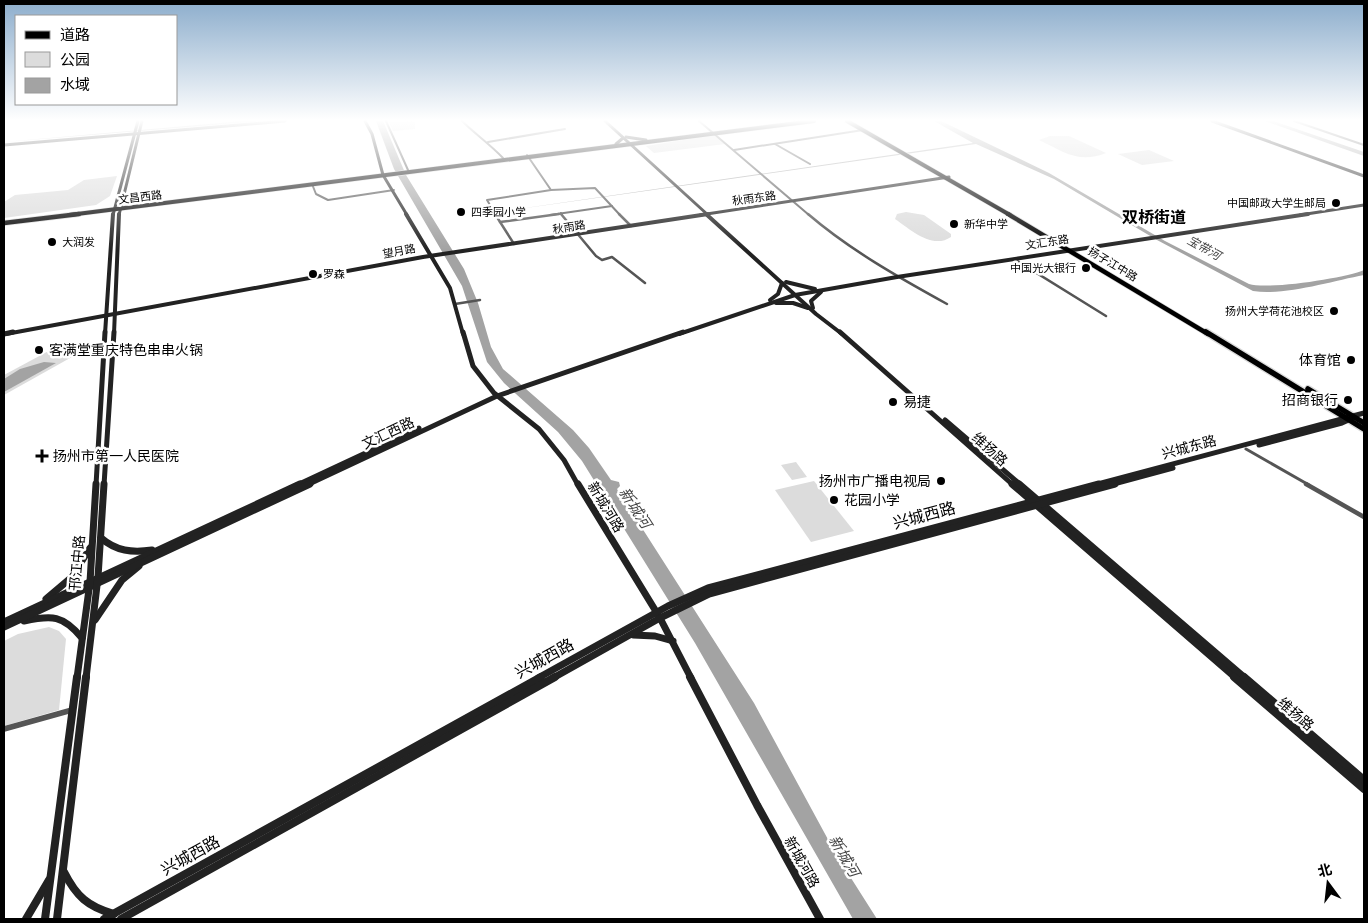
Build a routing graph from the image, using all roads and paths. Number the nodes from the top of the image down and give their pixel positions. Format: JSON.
{"nodes":[{"id":1,"x":128,"y":164,"type":"edge"},
{"id":2,"x":381,"y":164,"type":"edge"},
{"id":3,"x":404,"y":164,"type":"edge"},
{"id":4,"x":458,"y":164,"type":"edge"},
{"id":5,"x":463,"y":164,"type":"edge"},
{"id":6,"x":533,"y":164,"type":"edge"},
{"id":7,"x":654,"y":164,"type":"edge"},
{"id":8,"x":750,"y":164,"type":"edge"},
{"id":9,"x":925,"y":164,"type":"edge"},
{"id":10,"x":1334,"y":164,"type":"edge"},
{"id":11,"x":407,"y":171,"type":"junction"},
{"id":12,"x":384,"y":174,"type":"junction"},
{"id":13,"x":1364,"y":175,"type":"edge"},
{"id":14,"x":947,"y":177,"type":"junction"},
{"id":15,"x":312,"y":184,"type":"junction"},
{"id":16,"x":394,"y":190,"type":"junction"},
{"id":17,"x":551,"y":190,"type":"junction"},
{"id":18,"x":794,"y":201,"type":"junction"},
{"id":19,"x":1364,"y":204,"type":"edge"},
{"id":20,"x":612,"y":206,"type":"junction"},
{"id":21,"x":116,"y":207,"type":"junction"},
{"id":22,"x":562,"y":213,"type":"junction"},
{"id":23,"x":708,"y":214,"type":"junction"},
{"id":24,"x":4,"y":221,"type":"edge"},
{"id":25,"x":500,"y":222,"type":"junction"},
{"id":26,"x":631,"y":226,"type":"junction"},
{"id":27,"x":579,"y":234,"type":"junction"},
{"id":28,"x":514,"y":244,"type":"junction"},
{"id":29,"x":1070,"y":248,"type":"junction"},
{"id":30,"x":431,"y":256,"type":"junction"},
{"id":31,"x":1013,"y":258,"type":"junction"},
{"id":32,"x":896,"y":276,"type":"junction"},
{"id":33,"x":645,"y":283,"type":"dead end"},
{"id":34,"x":784,"y":283,"type":"junction"},
{"id":35,"x":815,"y":289,"type":"junction"},
{"id":36,"x":826,"y":290,"type":"junction"},
{"id":37,"x":796,"y":294,"type":"junction"},
{"id":38,"x":480,"y":300,"type":"dead end"},
{"id":39,"x":770,"y":300,"type":"junction"},
{"id":40,"x":455,"y":304,"type":"junction"},
{"id":41,"x":947,"y":304,"type":"dead end"},
{"id":42,"x":764,"y":305,"type":"junction"},
{"id":43,"x":811,"y":308,"type":"junction"},
{"id":44,"x":115,"y":315,"type":"junction"},
{"id":45,"x":107,"y":316,"type":"junction"},
{"id":46,"x":1106,"y":316,"type":"dead end"},
{"id":47,"x":4,"y":335,"type":"edge"},
{"id":48,"x":525,"y":385,"type":"junction"},
{"id":49,"x":495,"y":395,"type":"junction"},
{"id":50,"x":1364,"y":413,"type":"edge"},
{"id":51,"x":1350,"y":418,"type":"junction"},
{"id":52,"x":1364,"y":423,"type":"edge"},
{"id":53,"x":1364,"y":429,"type":"edge"},
{"id":54,"x":1246,"y":449,"type":"junction"},
{"id":55,"x":1036,"y":503,"type":"junction"},
{"id":56,"x":1364,"y":517,"type":"edge"},
{"id":57,"x":101,"y":538,"type":"junction"},
{"id":58,"x":92,"y":542,"type":"junction"},
{"id":59,"x":164,"y":547,"type":"junction"},
{"id":60,"x":145,"y":561,"type":"junction"},
{"id":61,"x":98,"y":580,"type":"junction"},
{"id":62,"x":89,"y":584,"type":"junction"},
{"id":63,"x":34,"y":608,"type":"junction"},
{"id":64,"x":659,"y":615,"type":"junction"},
{"id":65,"x":4,"y":622,"type":"edge"},
{"id":66,"x":14,"y":622,"type":"junction"},
{"id":67,"x":94,"y":622,"type":"junction"},
{"id":68,"x":4,"y":628,"type":"edge"},
{"id":69,"x":626,"y":637,"type":"junction"},
{"id":70,"x":82,"y":638,"type":"junction"},
{"id":71,"x":673,"y":641,"type":"junction"},
{"id":72,"x":74,"y":710,"type":"junction"},
{"id":73,"x":4,"y":729,"type":"edge"},
{"id":74,"x":1364,"y":780,"type":"edge"},
{"id":75,"x":1364,"y":789,"type":"edge"},
{"id":76,"x":63,"y":870,"type":"junction"},
{"id":77,"x":51,"y":876,"type":"junction"},
{"id":78,"x":117,"y":917,"type":"edge"},
{"id":79,"x":26,"y":919,"type":"edge"},
{"id":80,"x":45,"y":919,"type":"edge"},
{"id":81,"x":57,"y":919,"type":"edge"},
{"id":82,"x":104,"y":919,"type":"edge"},
{"id":83,"x":820,"y":919,"type":"edge"}],
"edges":[{"from":1,"to":21,"type":"main road"},
{"from":2,"to":12,"type":"main road","name":"新城河路"},
{"from":3,"to":11,"type":"street"},
{"from":4,"to":11,"type":"main road","name":"文昌西路"},
{"from":5,"to":11,"type":"main road","name":"文昌西路"},
{"from":6,"to":17,"type":"street"},
{"from":7,"to":23,"type":"main road","name":"维扬路"},
{"from":8,"to":18,"type":"street"},
{"from":9,"to":14,"type":"main road","name":"扬子江中路"},
{"from":10,"to":13,"type":"main road"},
{"from":11,"to":12,"type":"main road","name":"文昌西路"},
{"from":12,"to":15,"type":"main road","name":"文昌西路"},
{"from":12,"to":16,"type":"main road","name":"新城河路"},
{"from":12,"to":21,"type":"main road","name":"文昌西路"},
{"from":14,"to":18,"type":"main road","name":"秋雨东路"},
{"from":14,"to":29,"type":"main road","name":"扬子江中路"},
{"from":15,"to":16,"type":"street"},
{"from":15,"to":21,"type":"main road","name":"文昌西路"},
{"from":16,"to":30,"type":"main road","name":"新城河路"},
{"from":17,"to":20,"type":"street"},
{"from":17,"to":25,"type":"street"},
{"from":18,"to":23,"type":"main road","name":"秋雨东路"},
{"from":18,"to":32,"type":"street"},
{"from":19,"to":29,"type":"main road","name":"文汇东路"},
{"from":20,"to":22,"type":"street"},
{"from":20,"to":26,"type":"street"},
{"from":21,"to":24,"type":"main road","name":"文昌西路"},
{"from":21,"to":44,"type":"main road","name":"邗江中路"},
{"from":21,"to":45,"type":"main road","name":"邗江中路"},
{"from":22,"to":25,"type":"street"},
{"from":22,"to":27,"type":"street"},
{"from":23,"to":26,"type":"main road","name":"秋雨路"},
{"from":23,"to":34,"type":"main road","name":"维扬路"},
{"from":25,"to":28,"type":"street"},
{"from":26,"to":27,"type":"main road","name":"秋雨路"},
{"from":27,"to":28,"type":"main road","name":"秋雨路"},
{"from":27,"to":33,"type":"street"},
{"from":28,"to":30,"type":"main road","name":"秋雨路"},
{"from":29,"to":31,"type":"main road","name":"文汇东路"},
{"from":29,"to":32,"type":"main road","name":"文汇东路"},
{"from":29,"to":51,"type":"main road","name":"扬子江中路"},
{"from":30,"to":40,"type":"main road","name":"新城河路"},
{"from":30,"to":44,"type":"main road","name":"望月路"},
{"from":31,"to":32,"type":"main road","name":"文汇东路"},
{"from":31,"to":46,"type":"street"},
{"from":32,"to":35,"type":"main road","name":"文汇东路"},
{"from":32,"to":36,"type":"main road","name":"文汇东路"},
{"from":32,"to":41,"type":"street"},
{"from":34,"to":35,"type":"main road"},
{"from":34,"to":37,"type":"main road","name":"维扬路"},
{"from":34,"to":39,"type":"main road"},
{"from":35,"to":37,"type":"main road","name":"文汇东路"},
{"from":36,"to":37,"type":"main road","name":"文汇东路"},
{"from":36,"to":43,"type":"main road"},
{"from":37,"to":39,"type":"main road","name":"文汇西路"},
{"from":37,"to":42,"type":"main road","name":"文汇西路"},
{"from":37,"to":43,"type":"main road","name":"维扬路"},
{"from":38,"to":40,"type":"street"},
{"from":39,"to":48,"type":"main road","name":"文汇西路"},
{"from":40,"to":49,"type":"main road","name":"新城河路"},
{"from":42,"to":43,"type":"main road"},
{"from":42,"to":48,"type":"main road","name":"文汇西路"},
{"from":43,"to":55,"type":"main road","name":"维扬路"},
{"from":44,"to":45,"type":"main road","name":"望月路"},
{"from":44,"to":57,"type":"main road","name":"邗江中路"},
{"from":45,"to":47,"type":"main road","name":"望月路"},
{"from":45,"to":58,"type":"main road","name":"邗江中路"},
{"from":48,"to":49,"type":"main road","name":"文汇西路"},
{"from":49,"to":59,"type":"main road","name":"文汇西路"},
{"from":49,"to":60,"type":"main road","name":"文汇西路"},
{"from":49,"to":64,"type":"main road","name":"新城河路"},
{"from":50,"to":51,"type":"main road","name":"兴城东路"},
{"from":51,"to":52,"type":"main road","name":"扬子江中路"},
{"from":51,"to":53,"type":"main road","name":"扬子江中路"},
{"from":51,"to":54,"type":"main road","name":"兴城东路"},
{"from":51,"to":55,"type":"main road","name":"兴城东路"},
{"from":54,"to":55,"type":"main road","name":"兴城东路"},
{"from":54,"to":56,"type":"street"},
{"from":55,"to":64,"type":"main road","name":"兴城西路"},
{"from":55,"to":74,"type":"main road","name":"维扬路"},
{"from":55,"to":75,"type":"main road","name":"维扬路"},
{"from":57,"to":59,"type":"main road"},
{"from":57,"to":61,"type":"main road","name":"邗江中路"},
{"from":58,"to":62,"type":"main road","name":"邗江中路"},
{"from":58,"to":63,"type":"main road"},
{"from":59,"to":61,"type":"main road","name":"文汇西路"},
{"from":60,"to":61,"type":"main road","name":"文汇西路"},
{"from":60,"to":67,"type":"main road"},
{"from":61,"to":62,"type":"main road","name":"文汇西路"},
{"from":61,"to":67,"type":"main road","name":"邗江中路"},
{"from":62,"to":63,"type":"main road","name":"文汇西路"},
{"from":62,"to":66,"type":"main road","name":"文汇西路"},
{"from":62,"to":70,"type":"main road","name":"邗江中路"},
{"from":63,"to":65,"type":"main road","name":"文汇西路"},
{"from":64,"to":69,"type":"main road","name":"兴城西路"},
{"from":64,"to":71,"type":"main road","name":"新城河路"},
{"from":64,"to":78,"type":"main road","name":"兴城西路"},
{"from":66,"to":68,"type":"main road","name":"文汇西路"},
{"from":66,"to":70,"type":"main road"},
{"from":67,"to":76,"type":"main road","name":"邗江中路"},
{"from":69,"to":71,"type":"main road"},
{"from":69,"to":78,"type":"main road","name":"兴城西路"},
{"from":70,"to":72,"type":"main road","name":"邗江中路"},
{"from":71,"to":83,"type":"main road","name":"新城河路"},
{"from":72,"to":73,"type":"street"},
{"from":72,"to":77,"type":"main road","name":"邗江中路"},
{"from":76,"to":78,"type":"main road"},
{"from":76,"to":81,"type":"main road","name":"邗江中路"},
{"from":77,"to":79,"type":"main road"},
{"from":77,"to":80,"type":"main road","name":"邗江中路"},
{"from":78,"to":82,"type":"main road","name":"兴城西路"}]}
